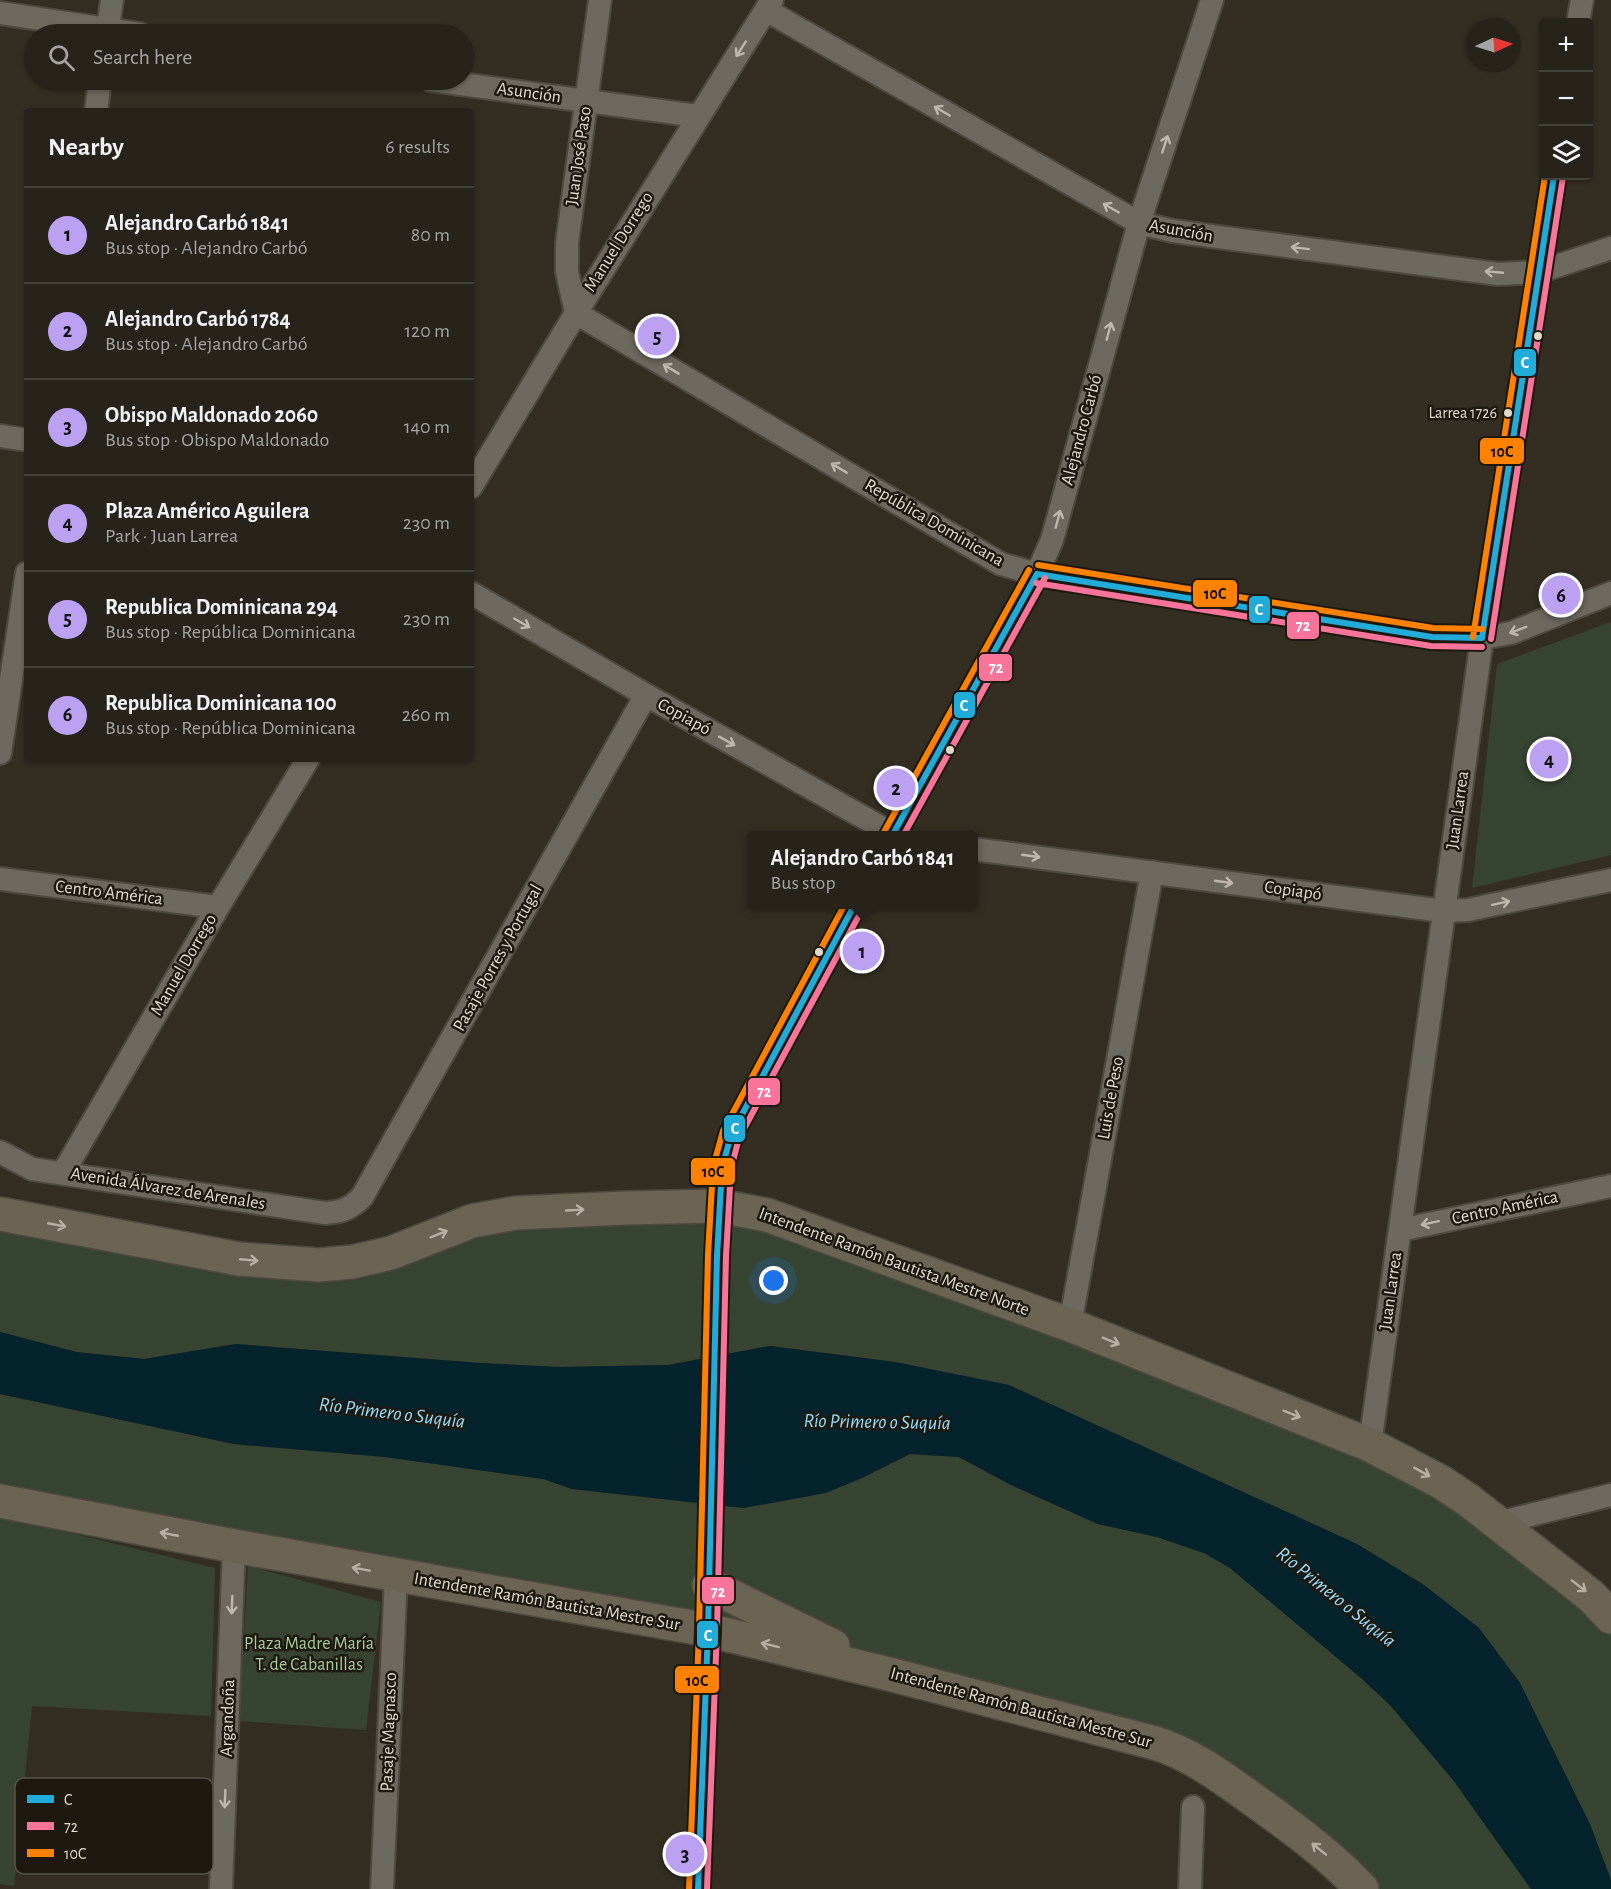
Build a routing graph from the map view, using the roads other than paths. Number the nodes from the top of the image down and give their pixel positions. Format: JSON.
{"nodes":[{"id":1,"x":112,"y":0,"type":"edge"},
{"id":2,"x":600,"y":0,"type":"edge"},
{"id":3,"x":1212,"y":0,"type":"edge"},
{"id":4,"x":1582,"y":0,"type":"edge"},
{"id":5,"x":769,"y":5,"type":"edge"},
{"id":6,"x":0,"y":13,"type":"edge"},
{"id":7,"x":1579,"y":18,"type":"edge"},
{"id":8,"x":62,"y":24,"type":"edge"},
{"id":9,"x":108,"y":24,"type":"edge"},
{"id":10,"x":474,"y":86,"type":"edge"},
{"id":11,"x":99,"y":90,"type":"edge"},
{"id":12,"x":586,"y":100,"type":"junction"},
{"id":13,"x":96,"y":108,"type":"edge"},
{"id":14,"x":698,"y":116,"type":"junction"},
{"id":15,"x":1553,"y":180,"type":"edge"},
{"id":16,"x":1139,"y":223,"type":"junction"},
{"id":17,"x":1611,"y":248,"type":"edge"},
{"id":18,"x":1539,"y":272,"type":"junction"},
{"id":19,"x":576,"y":313,"type":"junction"},
{"id":20,"x":0,"y":436,"type":"edge"},
{"id":21,"x":24,"y":440,"type":"edge"},
{"id":22,"x":474,"y":482,"type":"edge"},
{"id":23,"x":1037,"y":574,"type":"junction"},
{"id":24,"x":24,"y":593,"type":"edge"},
{"id":25,"x":1611,"y":593,"type":"edge"},
{"id":26,"x":474,"y":595,"type":"edge"},
{"id":27,"x":1482,"y":638,"type":"junction"},
{"id":28,"x":646,"y":695,"type":"junction"},
{"id":29,"x":0,"y":753,"type":"edge"},
{"id":30,"x":306,"y":762,"type":"edge"},
{"id":31,"x":888,"y":831,"type":"edge"},
{"id":32,"x":897,"y":831,"type":"edge"},
{"id":33,"x":978,"y":850,"type":"edge"},
{"id":34,"x":1152,"y":872,"type":"junction"},
{"id":35,"x":0,"y":879,"type":"edge"},
{"id":36,"x":1611,"y":880,"type":"edge"},
{"id":37,"x":218,"y":907,"type":"junction"},
{"id":38,"x":852,"y":909,"type":"edge"},
{"id":39,"x":1443,"y":911,"type":"junction"},
{"id":40,"x":0,"y":1152,"type":"edge"},
{"id":41,"x":63,"y":1173,"type":"junction"},
{"id":42,"x":1611,"y":1186,"type":"edge"},
{"id":43,"x":719,"y":1206,"type":"junction"},
{"id":44,"x":340,"y":1212,"type":"joint"},
{"id":45,"x":0,"y":1214,"type":"edge"},
{"id":46,"x":1400,"y":1230,"type":"junction"},
{"id":47,"x":1070,"y":1324,"type":"junction"},
{"id":48,"x":1370,"y":1445,"type":"junction"},
{"id":49,"x":1611,"y":1495,"type":"edge"},
{"id":50,"x":0,"y":1501,"type":"edge"},
{"id":51,"x":1498,"y":1523,"type":"junction"},
{"id":52,"x":234,"y":1546,"type":"junction"},
{"id":53,"x":396,"y":1575,"type":"junction"},
{"id":54,"x":709,"y":1585,"type":"junction"},
{"id":55,"x":1611,"y":1617,"type":"edge"},
{"id":56,"x":708,"y":1630,"type":"junction"},
{"id":57,"x":889,"y":1674,"type":"junction"},
{"id":58,"x":1193,"y":1807,"type":"dead end"},
{"id":59,"x":222,"y":1889,"type":"edge"},
{"id":60,"x":382,"y":1889,"type":"edge"},
{"id":61,"x":698,"y":1889,"type":"edge"},
{"id":62,"x":1190,"y":1889,"type":"edge"},
{"id":63,"x":1362,"y":1889,"type":"edge"}],
"edges":[{"from":1,"to":9,"type":"street"},
{"from":2,"to":12,"type":"street","name":"Juan José Paso"},
{"from":16,"to":3,"type":"street","name":"Alejandro Carbó","one_way":true},
{"from":4,"to":7,"type":"street"},
{"from":5,"to":14,"type":"street","name":"Manuel Dorrego","one_way":true},
{"from":16,"to":5,"type":"street","name":"Asunción","one_way":true},
{"from":6,"to":8,"type":"street"},
{"from":10,"to":12,"type":"street","name":"Asunción"},
{"from":11,"to":13,"type":"street"},
{"from":12,"to":14,"type":"street","name":"Asunción"},
{"from":12,"to":19,"type":"street","name":"Juan José Paso"},
{"from":14,"to":19,"type":"street","name":"Manuel Dorrego"},
{"from":15,"to":18,"type":"street","name":"Juan Larrea"},
{"from":18,"to":16,"type":"street","name":"Asunción","one_way":true},
{"from":23,"to":16,"type":"street","name":"Alejandro Carbó","one_way":true},
{"from":17,"to":18,"type":"street","name":"Asunción"},
{"from":18,"to":27,"type":"street","name":"Juan Larrea"},
{"from":19,"to":22,"type":"street","name":"Manuel Dorrego"},
{"from":23,"to":19,"type":"street","name":"República Dominicana","one_way":true},
{"from":20,"to":21,"type":"street"},
{"from":23,"to":27,"type":"street","name":"República Dominicana"},
{"from":23,"to":32,"type":"street","name":"Alejandro Carbó"},
{"from":24,"to":29,"type":"street"},
{"from":25,"to":27,"type":"street","name":"República Dominicana","one_way":true},
{"from":26,"to":28,"type":"street","name":"Copiapó","one_way":true},
{"from":27,"to":39,"type":"street","name":"Juan Larrea"},
{"from":28,"to":31,"type":"street","name":"Copiapó","one_way":true},
{"from":28,"to":44,"type":"street","name":"Pasaje Porres y Portugal"},
{"from":30,"to":37,"type":"street","name":"Manuel Dorrego"},
{"from":33,"to":34,"type":"street","name":"Copiapó","one_way":true},
{"from":34,"to":39,"type":"street","name":"Copiapó","one_way":true},
{"from":34,"to":47,"type":"street","name":"Luis de Peso"},
{"from":35,"to":37,"type":"street","name":"Centro América"},
{"from":39,"to":36,"type":"street","name":"Copiapó","one_way":true},
{"from":37,"to":41,"type":"street","name":"Manuel Dorrego"},
{"from":38,"to":43,"type":"street"},
{"from":39,"to":46,"type":"street","name":"Juan Larrea"},
{"from":40,"to":41,"type":"street","name":"Avenida Álvarez de Arenales"},
{"from":41,"to":44,"type":"street","name":"Avenida Álvarez de Arenales"},
{"from":42,"to":46,"type":"street","name":"Centro América","one_way":true},
{"from":45,"to":43,"type":"main road","name":"Intendente Ramón Bautista Mestre Norte","one_way":true},
{"from":43,"to":47,"type":"main road","name":"Intendente Ramón Bautista Mestre Norte"},
{"from":43,"to":54,"type":"street"},
{"from":46,"to":48,"type":"street","name":"Juan Larrea"},
{"from":47,"to":48,"type":"main road","name":"Intendente Ramón Bautista Mestre Norte","one_way":true},
{"from":48,"to":51,"type":"main road","name":"Intendente Ramón Bautista Mestre Norte","one_way":true},
{"from":49,"to":51,"type":"street"},
{"from":52,"to":50,"type":"main road","name":"Intendente Ramón Bautista Mestre Sur","one_way":true},
{"from":51,"to":55,"type":"main road","name":"Intendente Ramón Bautista Mestre Norte","one_way":true},
{"from":53,"to":52,"type":"main road","name":"Intendente Ramón Bautista Mestre Sur","one_way":true},
{"from":52,"to":59,"type":"street","name":"Argandoña","one_way":true},
{"from":53,"to":56,"type":"main road","name":"Intendente Ramón Bautista Mestre Sur"},
{"from":53,"to":60,"type":"street","name":"Pasaje Magnasco"},
{"from":54,"to":56,"type":"street"},
{"from":54,"to":57,"type":"main road"},
{"from":57,"to":56,"type":"main road","name":"Intendente Ramón Bautista Mestre Sur","one_way":true},
{"from":56,"to":61,"type":"street"},
{"from":63,"to":57,"type":"main road","name":"Intendente Ramón Bautista Mestre Sur","one_way":true},
{"from":58,"to":62,"type":"street"}]}
